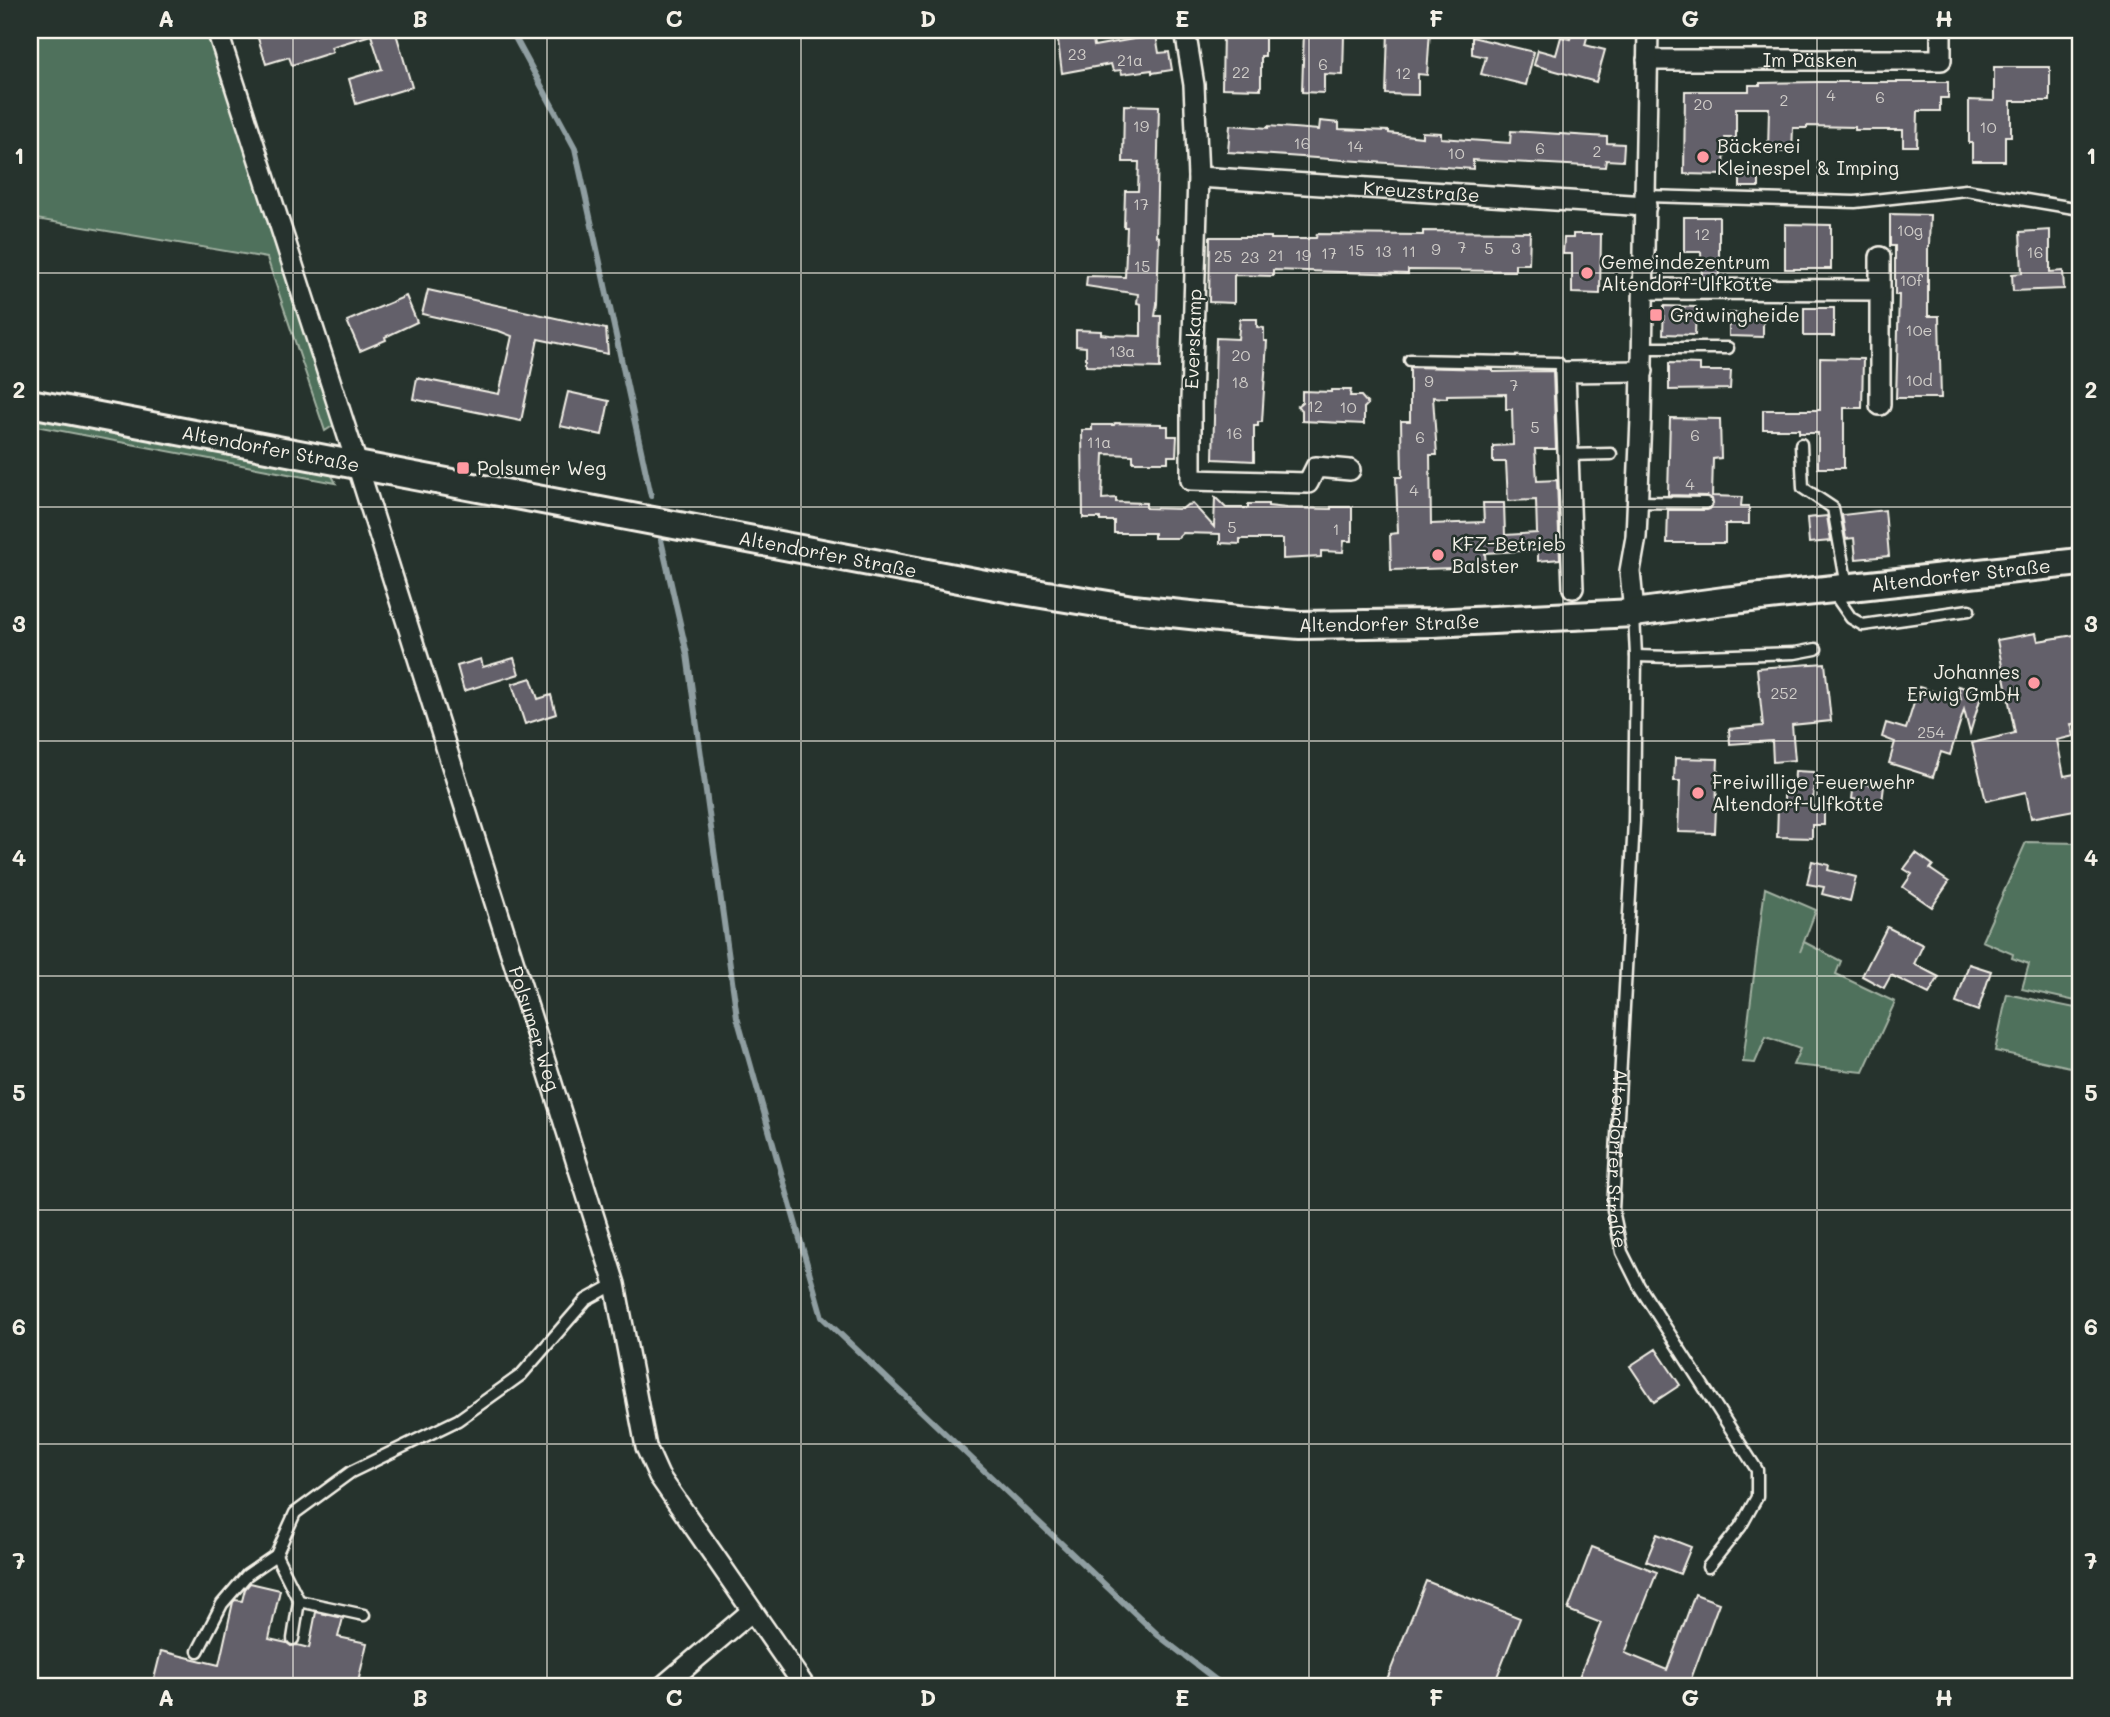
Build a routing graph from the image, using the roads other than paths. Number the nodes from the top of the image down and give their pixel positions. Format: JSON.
{"nodes":[{"id":1,"x":218,"y":30,"type":"edge"},
{"id":2,"x":1185,"y":30,"type":"edge"},
{"id":3,"x":1648,"y":30,"type":"edge"},
{"id":4,"x":1941,"y":30,"type":"edge"},
{"id":5,"x":1647,"y":60,"type":"junction"},
{"id":6,"x":1198,"y":177,"type":"junction"},
{"id":7,"x":1646,"y":201,"type":"junction"},
{"id":8,"x":2080,"y":209,"type":"edge"},
{"id":9,"x":1880,"y":257,"type":"dead end"},
{"id":10,"x":1645,"y":289,"type":"junction"},
{"id":11,"x":1880,"y":290,"type":"junction"},
{"id":12,"x":1643,"y":348,"type":"junction"},
{"id":13,"x":1728,"y":348,"type":"dead end"},
{"id":14,"x":1410,"y":360,"type":"dead end"},
{"id":15,"x":1643,"y":371,"type":"junction"},
{"id":16,"x":1565,"y":372,"type":"junction"},
{"id":17,"x":30,"y":403,"type":"edge"},
{"id":18,"x":1880,"y":405,"type":"dead end"},
{"id":19,"x":1801,"y":444,"type":"dead end"},
{"id":20,"x":1611,"y":454,"type":"dead end"},
{"id":21,"x":1567,"y":456,"type":"junction"},
{"id":22,"x":357,"y":464,"type":"junction"},
{"id":23,"x":1350,"y":471,"type":"dead end"},
{"id":24,"x":1638,"y":502,"type":"junction"},
{"id":25,"x":1706,"y":503,"type":"dead end"},
{"id":26,"x":2080,"y":562,"type":"edge"},
{"id":27,"x":1573,"y":588,"type":"dead end"},
{"id":28,"x":1838,"y":588,"type":"junction"},
{"id":29,"x":1969,"y":610,"type":"dead end"},
{"id":30,"x":1634,"y":613,"type":"junction"},
{"id":31,"x":1816,"y":649,"type":"dead end"},
{"id":32,"x":1636,"y":656,"type":"junction"},
{"id":33,"x":615,"y":1284,"type":"junction"},
{"id":34,"x":276,"y":1555,"type":"junction"},
{"id":35,"x":1708,"y":1567,"type":"dead end"},
{"id":36,"x":299,"y":1601,"type":"junction"},
{"id":37,"x":752,"y":1611,"type":"junction"},
{"id":38,"x":364,"y":1615,"type":"dead end"},
{"id":39,"x":293,"y":1639,"type":"dead end"},
{"id":40,"x":198,"y":1651,"type":"dead end"},
{"id":41,"x":662,"y":1687,"type":"edge"},
{"id":42,"x":804,"y":1687,"type":"edge"}],
"edges":[{"from":1,"to":22,"type":"street","name":"Polsumer Weg"},
{"from":2,"to":6,"type":"street","name":"Everskamp"},
{"from":3,"to":5,"type":"street"},
{"from":4,"to":5,"type":"street","name":"Im Päsken"},
{"from":5,"to":7,"type":"street"},
{"from":6,"to":7,"type":"street","name":"Kreuzstraße"},
{"from":6,"to":23,"type":"street","name":"Everskamp"},
{"from":7,"to":8,"type":"lane"},
{"from":7,"to":10,"type":"street"},
{"from":9,"to":11,"type":"street"},
{"from":10,"to":11,"type":"street"},
{"from":10,"to":12,"type":"street"},
{"from":11,"to":18,"type":"street"},
{"from":12,"to":13,"type":"lane"},
{"from":12,"to":15,"type":"street"},
{"from":14,"to":16,"type":"lane"},
{"from":15,"to":16,"type":"street"},
{"from":15,"to":24,"type":"street"},
{"from":16,"to":21,"type":"street"},
{"from":17,"to":22,"type":"street","name":"Altendorfer Straße"},
{"from":19,"to":28,"type":"lane"},
{"from":20,"to":21,"type":"lane"},
{"from":21,"to":27,"type":"street"},
{"from":22,"to":30,"type":"street","name":"Altendorfer Straße"},
{"from":22,"to":33,"type":"street","name":"Polsumer Weg"},
{"from":24,"to":25,"type":"lane"},
{"from":24,"to":30,"type":"street"},
{"from":26,"to":28,"type":"street","name":"Altendorfer Straße"},
{"from":28,"to":29,"type":"lane"},
{"from":28,"to":30,"type":"street","name":"Altendorfer Straße"},
{"from":30,"to":32,"type":"lane","name":"Altendorfer Straße"},
{"from":31,"to":32,"type":"lane"},
{"from":32,"to":35,"type":"lane","name":"Altendorfer Straße"},
{"from":33,"to":34,"type":"lane"},
{"from":33,"to":37,"type":"street","name":"Polsumer Weg"},
{"from":34,"to":36,"type":"lane"},
{"from":34,"to":40,"type":"lane"},
{"from":36,"to":38,"type":"lane"},
{"from":36,"to":39,"type":"lane"},
{"from":37,"to":41,"type":"street"},
{"from":37,"to":42,"type":"street","name":"Polsumer Weg"}]}
